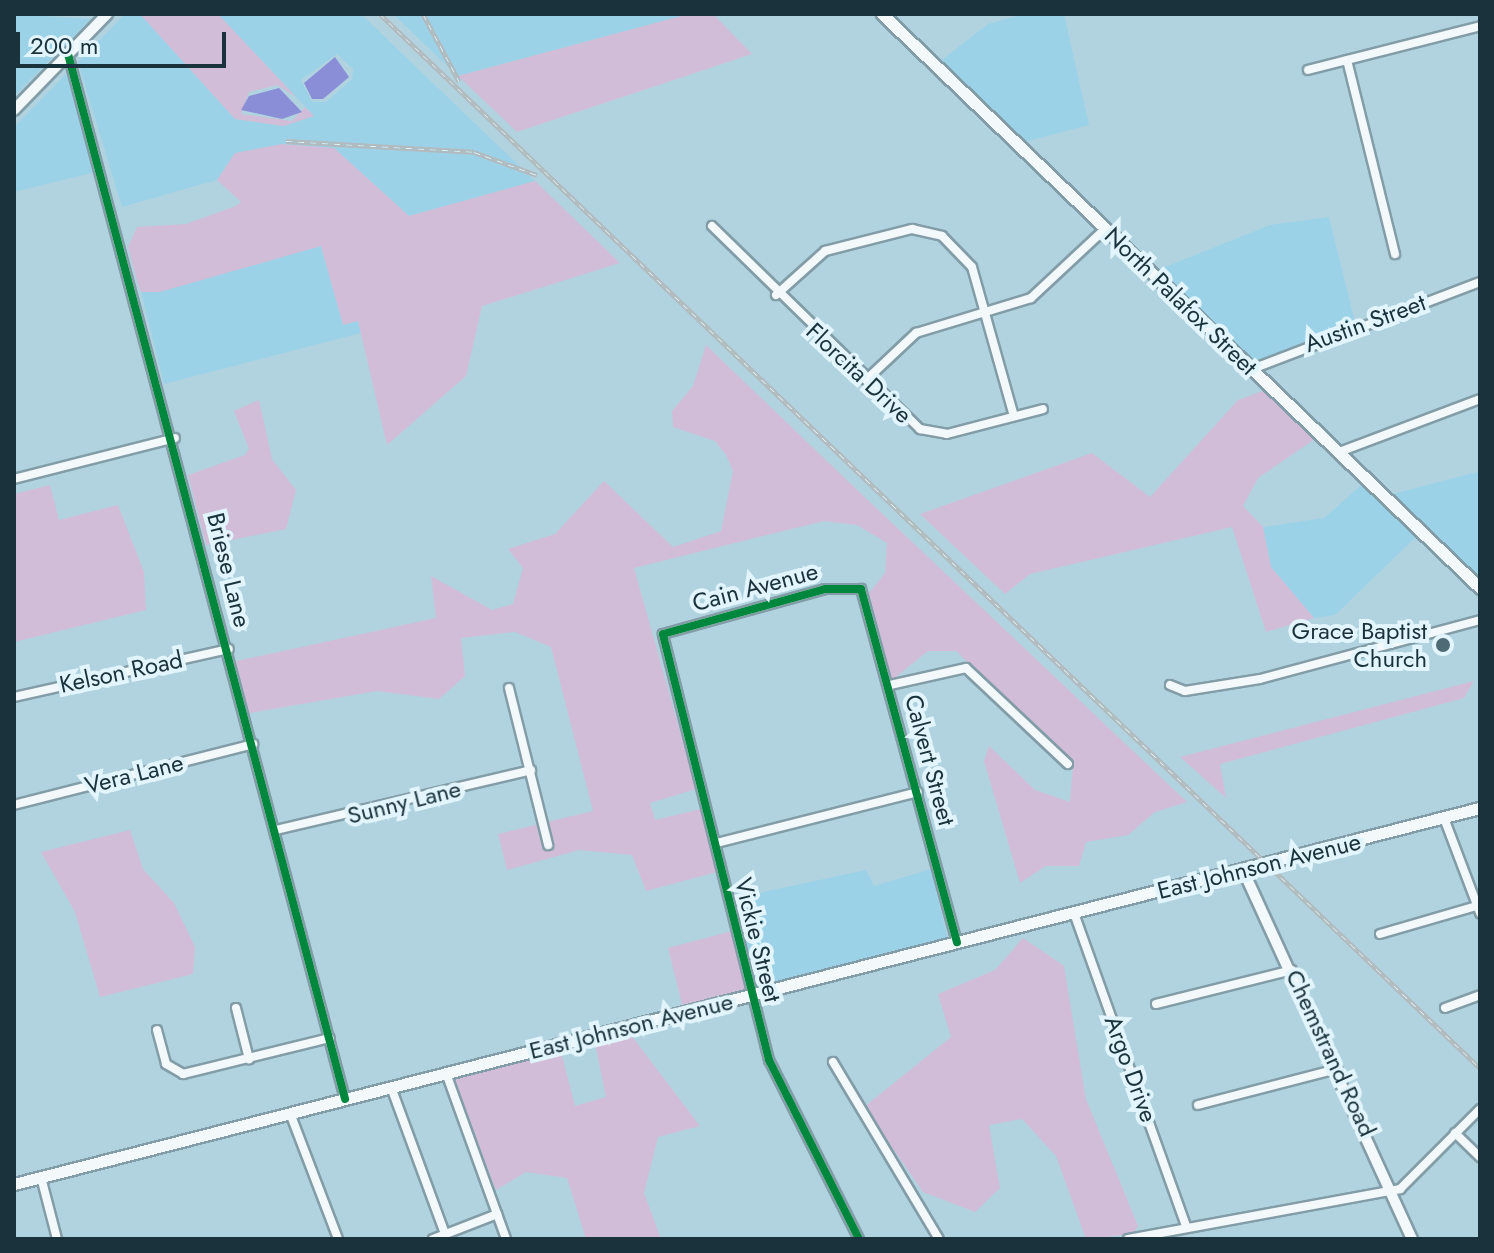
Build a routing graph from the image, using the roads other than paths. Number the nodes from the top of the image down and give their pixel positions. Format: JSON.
{"nodes":[{"id":1,"x":882,"y":14,"type":"edge"},
{"id":2,"x":99,"y":17,"type":"edge"},
{"id":3,"x":1480,"y":26,"type":"edge"},
{"id":4,"x":68,"y":54,"type":"junction"},
{"id":5,"x":1347,"y":60,"type":"junction"},
{"id":6,"x":1308,"y":70,"type":"dead end"},
{"id":7,"x":14,"y":110,"type":"edge"},
{"id":8,"x":712,"y":226,"type":"dead end"},
{"id":9,"x":1106,"y":228,"type":"junction"},
{"id":10,"x":1395,"y":254,"type":"dead end"},
{"id":11,"x":1480,"y":282,"type":"edge"},
{"id":12,"x":776,"y":295,"type":"junction"},
{"id":13,"x":989,"y":314,"type":"junction"},
{"id":14,"x":1252,"y":369,"type":"junction"},
{"id":15,"x":866,"y":380,"type":"junction"},
{"id":16,"x":1480,"y":399,"type":"edge"},
{"id":17,"x":1043,"y":409,"type":"dead end"},
{"id":18,"x":1014,"y":416,"type":"junction"},
{"id":19,"x":175,"y":438,"type":"junction"},
{"id":20,"x":1339,"y":452,"type":"junction"},
{"id":21,"x":14,"y":479,"type":"edge"},
{"id":22,"x":1480,"y":588,"type":"edge"},
{"id":23,"x":861,"y":589,"type":"joint"},
{"id":24,"x":1480,"y":620,"type":"edge"},
{"id":25,"x":661,"y":637,"type":"joint"},
{"id":26,"x":229,"y":649,"type":"junction"},
{"id":27,"x":890,"y":685,"type":"junction"},
{"id":28,"x":1170,"y":685,"type":"dead end"},
{"id":29,"x":509,"y":688,"type":"dead end"},
{"id":30,"x":14,"y":697,"type":"edge"},
{"id":31,"x":253,"y":744,"type":"junction"},
{"id":32,"x":1068,"y":764,"type":"dead end"},
{"id":33,"x":531,"y":770,"type":"junction"},
{"id":34,"x":918,"y":792,"type":"junction"},
{"id":35,"x":14,"y":805,"type":"edge"},
{"id":36,"x":1480,"y":808,"type":"edge"},
{"id":37,"x":1444,"y":818,"type":"junction"},
{"id":38,"x":276,"y":830,"type":"junction"},
{"id":39,"x":717,"y":843,"type":"junction"},
{"id":40,"x":548,"y":845,"type":"dead end"},
{"id":41,"x":1243,"y":870,"type":"junction"},
{"id":42,"x":1479,"y":908,"type":"edge"},
{"id":43,"x":1074,"y":913,"type":"junction"},
{"id":44,"x":1380,"y":934,"type":"dead end"},
{"id":45,"x":957,"y":942,"type":"junction"},
{"id":46,"x":1292,"y":970,"type":"junction"},
{"id":47,"x":752,"y":994,"type":"junction"},
{"id":48,"x":1480,"y":995,"type":"edge"},
{"id":49,"x":1156,"y":1004,"type":"dead end"},
{"id":50,"x":236,"y":1008,"type":"dead end"},
{"id":51,"x":1445,"y":1008,"type":"dead end"},
{"id":52,"x":157,"y":1030,"type":"dead end"},
{"id":53,"x":330,"y":1038,"type":"junction"},
{"id":54,"x":249,"y":1059,"type":"junction"},
{"id":55,"x":833,"y":1062,"type":"dead end"},
{"id":56,"x":1338,"y":1069,"type":"junction"},
{"id":57,"x":446,"y":1073,"type":"junction"},
{"id":58,"x":391,"y":1087,"type":"junction"},
{"id":59,"x":345,"y":1099,"type":"junction"},
{"id":60,"x":1198,"y":1105,"type":"dead end"},
{"id":61,"x":1480,"y":1109,"type":"edge"},
{"id":62,"x":290,"y":1113,"type":"junction"},
{"id":63,"x":1455,"y":1133,"type":"junction"},
{"id":64,"x":1480,"y":1157,"type":"edge"},
{"id":65,"x":41,"y":1177,"type":"junction"},
{"id":66,"x":14,"y":1184,"type":"edge"},
{"id":67,"x":1394,"y":1191,"type":"junction"},
{"id":68,"x":497,"y":1214,"type":"junction"},
{"id":69,"x":1182,"y":1227,"type":"junction"},
{"id":70,"x":445,"y":1234,"type":"junction"},
{"id":71,"x":57,"y":1239,"type":"edge"},
{"id":72,"x":338,"y":1239,"type":"edge"},
{"id":73,"x":433,"y":1239,"type":"edge"},
{"id":74,"x":506,"y":1239,"type":"edge"},
{"id":75,"x":859,"y":1239,"type":"edge"},
{"id":76,"x":939,"y":1239,"type":"edge"},
{"id":77,"x":1128,"y":1239,"type":"edge"},
{"id":78,"x":1182,"y":1239,"type":"edge"},
{"id":79,"x":1412,"y":1239,"type":"edge"}],
"edges":[{"from":1,"to":9,"type":"main road","name":"North Palafox Street"},
{"from":2,"to":4,"type":"street"},
{"from":3,"to":5,"type":"street"},
{"from":4,"to":7,"type":"street"},
{"from":4,"to":19,"type":"street","name":"Briese Lane"},
{"from":5,"to":6,"type":"street"},
{"from":5,"to":10,"type":"street"},
{"from":8,"to":12,"type":"street","name":"Florcita Drive"},
{"from":9,"to":13,"type":"street"},
{"from":9,"to":14,"type":"main road","name":"North Palafox Street"},
{"from":11,"to":14,"type":"street","name":"Austin Street"},
{"from":12,"to":13,"type":"street"},
{"from":12,"to":15,"type":"street","name":"Florcita Drive"},
{"from":13,"to":15,"type":"street"},
{"from":13,"to":18,"type":"street"},
{"from":14,"to":20,"type":"main road","name":"North Palafox Street"},
{"from":15,"to":18,"type":"street","name":"Florcita Drive"},
{"from":16,"to":20,"type":"street"},
{"from":17,"to":18,"type":"street","name":"Florcita Drive"},
{"from":19,"to":21,"type":"street"},
{"from":19,"to":26,"type":"street","name":"Briese Lane"},
{"from":20,"to":22,"type":"main road","name":"North Palafox Street"},
{"from":23,"to":25,"type":"street","name":"Cain Avenue"},
{"from":23,"to":27,"type":"street","name":"Calvert Street"},
{"from":24,"to":28,"type":"street"},
{"from":25,"to":39,"type":"street","name":"Vickie Street"},
{"from":26,"to":30,"type":"street","name":"Kelson Road"},
{"from":26,"to":31,"type":"street","name":"Briese Lane"},
{"from":27,"to":32,"type":"street"},
{"from":27,"to":34,"type":"street","name":"Calvert Street"},
{"from":29,"to":33,"type":"street"},
{"from":31,"to":35,"type":"street","name":"Vera Lane"},
{"from":31,"to":38,"type":"street","name":"Briese Lane"},
{"from":33,"to":38,"type":"street","name":"Sunny Lane"},
{"from":33,"to":40,"type":"street"},
{"from":34,"to":39,"type":"street"},
{"from":34,"to":45,"type":"street","name":"Calvert Street"},
{"from":36,"to":37,"type":"main road","name":"East Johnson Avenue"},
{"from":37,"to":41,"type":"main road","name":"East Johnson Avenue"},
{"from":37,"to":42,"type":"street"},
{"from":38,"to":53,"type":"street","name":"Briese Lane"},
{"from":39,"to":47,"type":"street","name":"Vickie Street"},
{"from":41,"to":43,"type":"main road","name":"East Johnson Avenue"},
{"from":41,"to":46,"type":"street","name":"Chemstrand Road"},
{"from":42,"to":44,"type":"street"},
{"from":43,"to":45,"type":"main road","name":"East Johnson Avenue"},
{"from":43,"to":69,"type":"street","name":"Argo Drive"},
{"from":45,"to":47,"type":"main road","name":"East Johnson Avenue"},
{"from":46,"to":49,"type":"street"},
{"from":46,"to":56,"type":"street","name":"Chemstrand Road"},
{"from":47,"to":57,"type":"main road","name":"East Johnson Avenue"},
{"from":47,"to":75,"type":"street","name":"Vickie Street"},
{"from":48,"to":51,"type":"street"},
{"from":50,"to":54,"type":"street"},
{"from":52,"to":54,"type":"street"},
{"from":53,"to":54,"type":"street"},
{"from":53,"to":59,"type":"street","name":"Briese Lane"},
{"from":55,"to":76,"type":"street"},
{"from":56,"to":60,"type":"street"},
{"from":56,"to":67,"type":"street","name":"Chemstrand Road"},
{"from":57,"to":58,"type":"main road","name":"East Johnson Avenue"},
{"from":57,"to":68,"type":"street"},
{"from":58,"to":59,"type":"main road","name":"East Johnson Avenue"},
{"from":58,"to":70,"type":"street"},
{"from":59,"to":62,"type":"main road","name":"East Johnson Avenue"},
{"from":61,"to":63,"type":"street"},
{"from":62,"to":65,"type":"main road","name":"East Johnson Avenue"},
{"from":62,"to":72,"type":"street"},
{"from":63,"to":64,"type":"street"},
{"from":63,"to":67,"type":"street"},
{"from":65,"to":66,"type":"main road","name":"East Johnson Avenue"},
{"from":65,"to":71,"type":"street"},
{"from":67,"to":69,"type":"street"},
{"from":67,"to":79,"type":"street","name":"Chemstrand Road"},
{"from":68,"to":70,"type":"street"},
{"from":68,"to":74,"type":"street"},
{"from":69,"to":77,"type":"street"},
{"from":69,"to":78,"type":"street","name":"Argo Drive"},
{"from":70,"to":73,"type":"street"}]}
